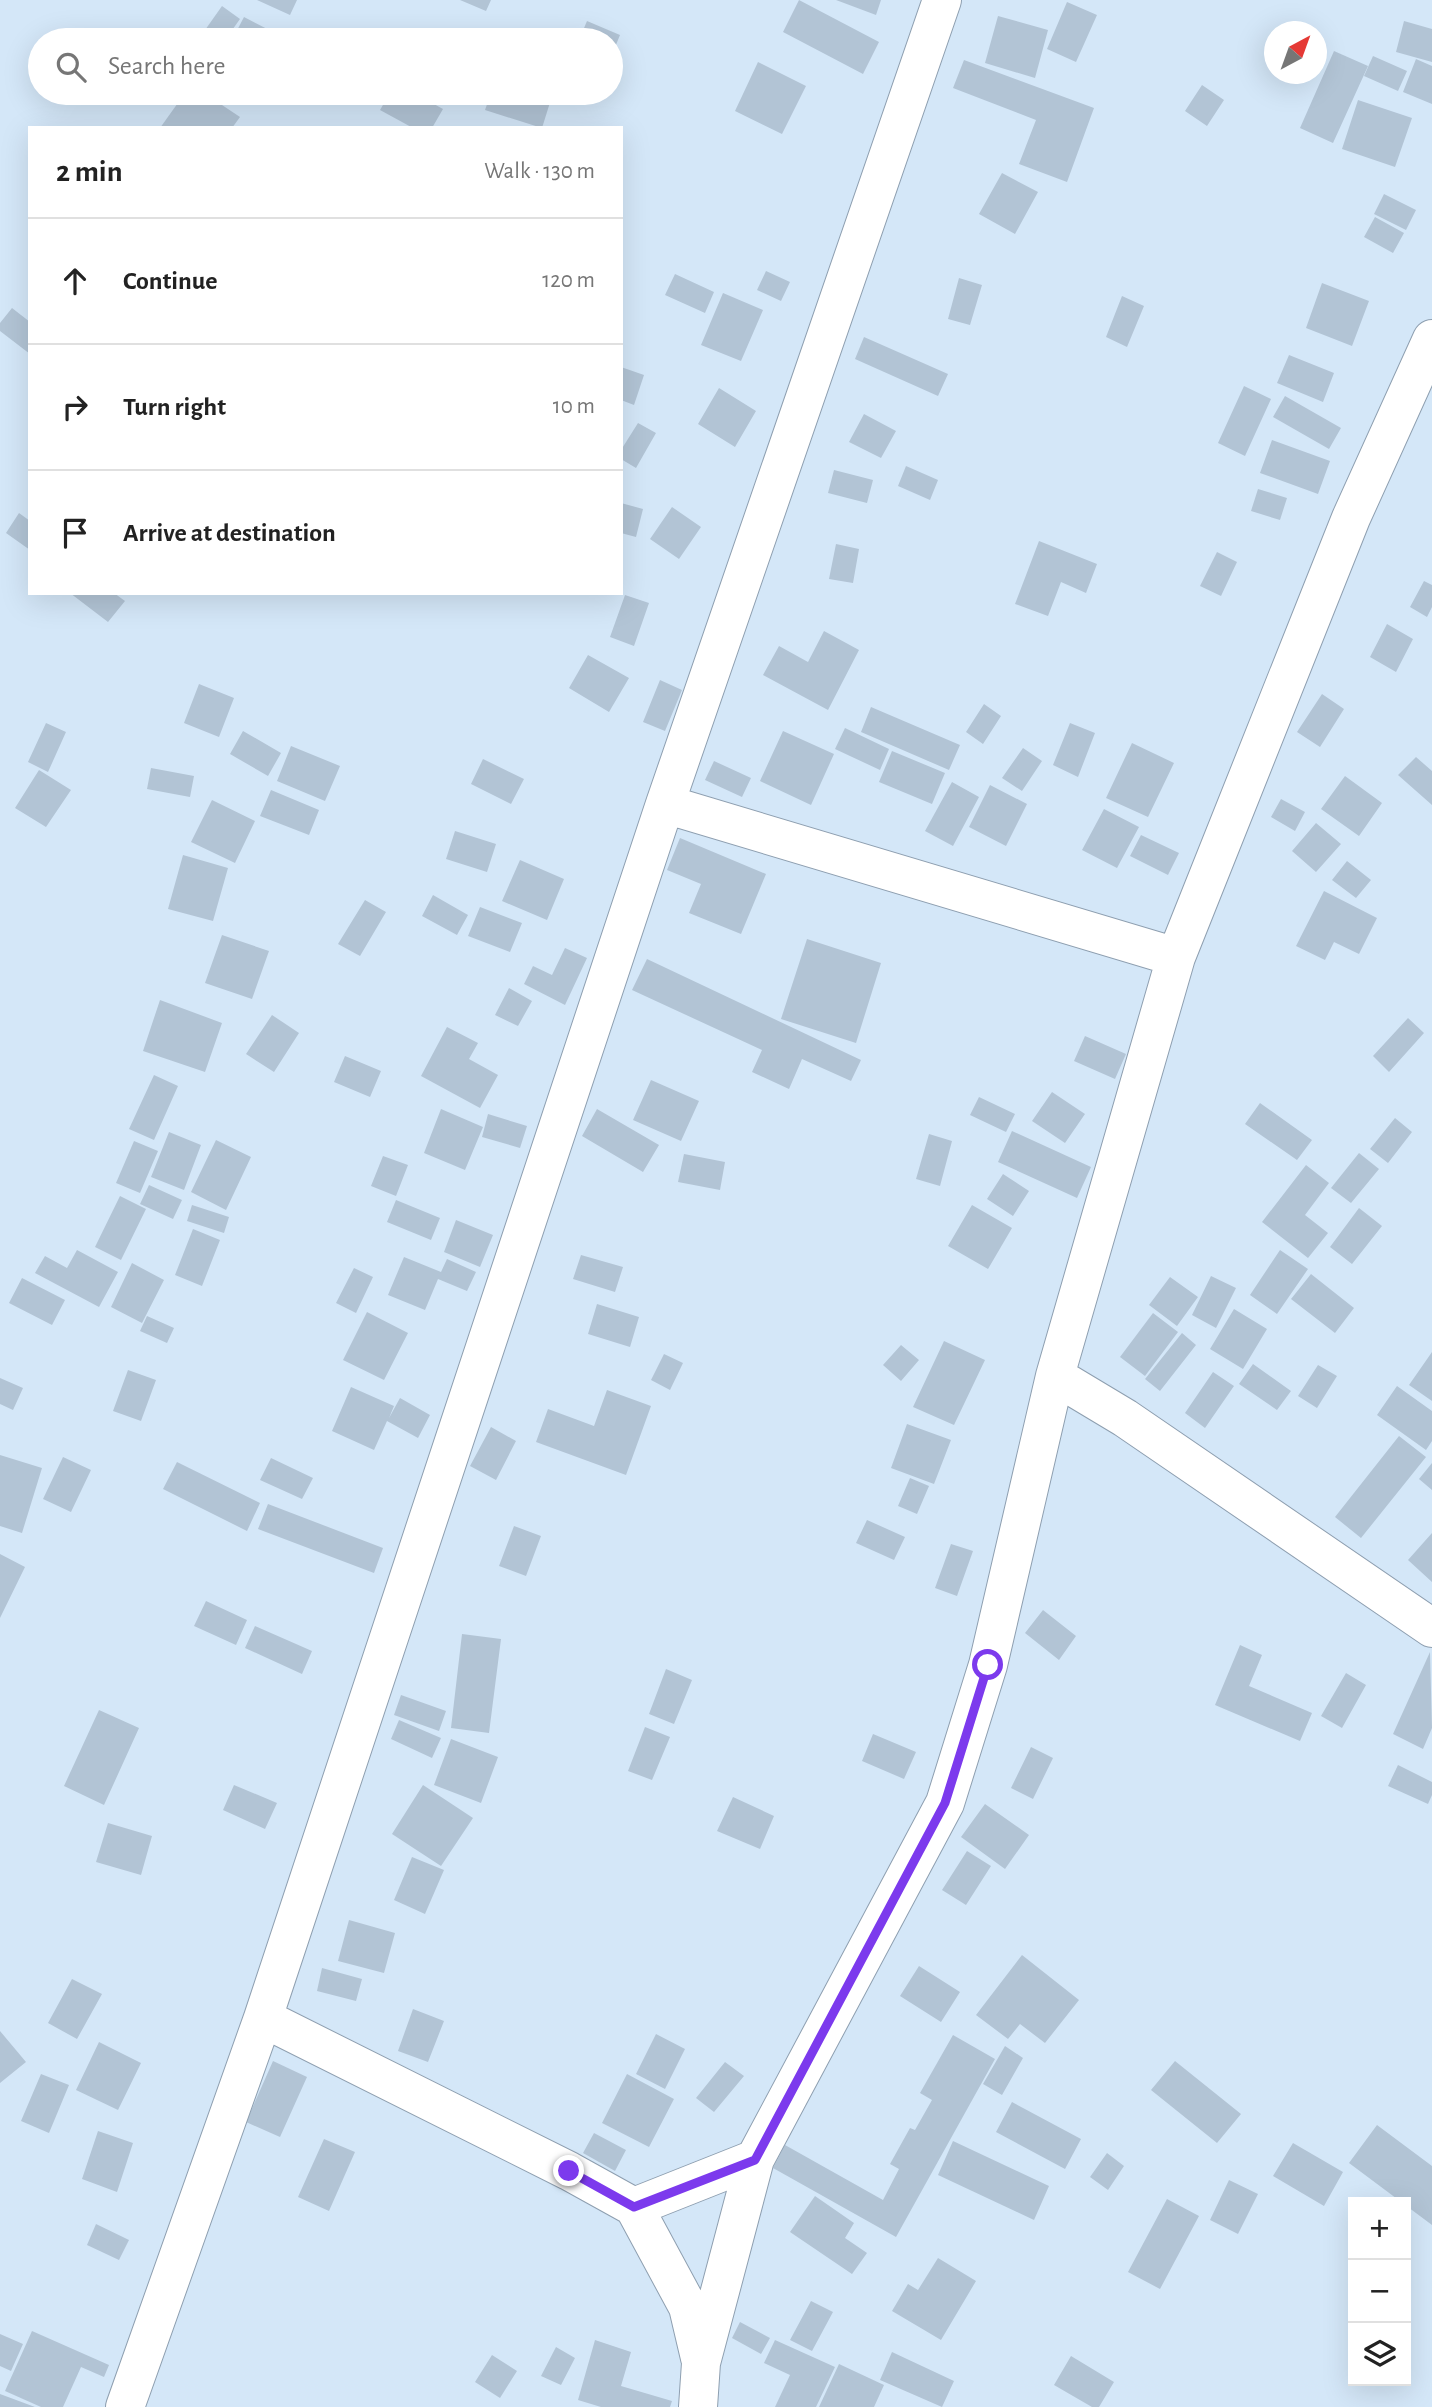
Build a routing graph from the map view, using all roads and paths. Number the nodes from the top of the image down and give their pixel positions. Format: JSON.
{"nodes":[{"id":1,"x":942,"y":0,"type":"edge"},
{"id":2,"x":1432,"y":339,"type":"edge"},
{"id":3,"x":665,"y":804,"type":"junction"},
{"id":4,"x":1176,"y":957,"type":"junction"},
{"id":5,"x":1055,"y":1376,"type":"junction"},
{"id":6,"x":1432,"y":1629,"type":"edge"},
{"id":7,"x":263,"y":2018,"type":"junction"},
{"id":8,"x":755,"y":2160,"type":"junction"},
{"id":9,"x":634,"y":2207,"type":"junction"},
{"id":10,"x":701,"y":2363,"type":"junction"},
{"id":11,"x":125,"y":2407,"type":"edge"},
{"id":12,"x":698,"y":2407,"type":"edge"}],
"edges":[{"from":1,"to":3,"type":"street"},
{"from":2,"to":4,"type":"street"},
{"from":3,"to":4,"type":"street"},
{"from":3,"to":7,"type":"street"},
{"from":4,"to":5,"type":"street"},
{"from":5,"to":6,"type":"street"},
{"from":5,"to":8,"type":"street"},
{"from":7,"to":9,"type":"street"},
{"from":7,"to":11,"type":"street"},
{"from":8,"to":9,"type":"street"},
{"from":8,"to":10,"type":"street"},
{"from":9,"to":10,"type":"street"},
{"from":10,"to":12,"type":"street"}]}
